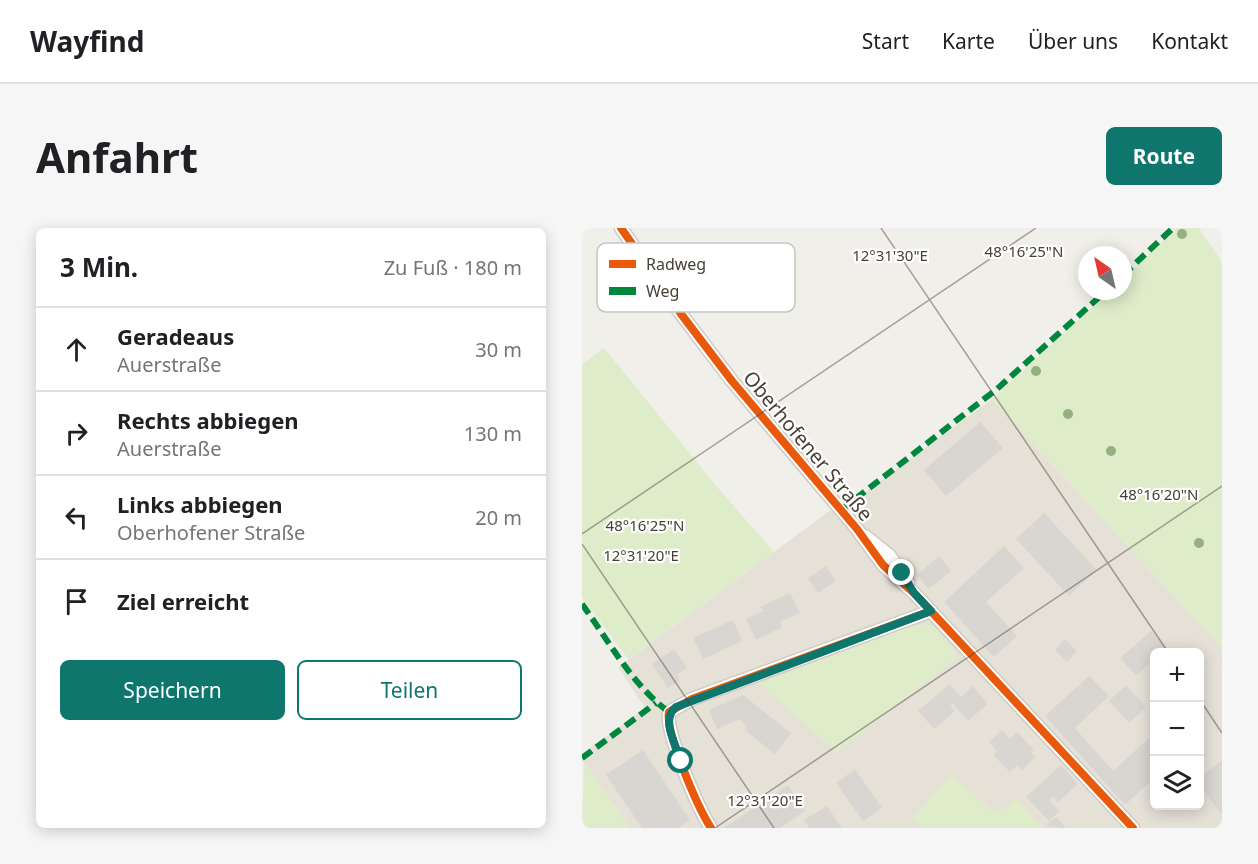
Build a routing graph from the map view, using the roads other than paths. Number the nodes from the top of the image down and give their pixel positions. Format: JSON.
{"nodes":[{"id":1,"x":621,"y":228,"type":"edge"},
{"id":2,"x":631,"y":243,"type":"edge"},
{"id":3,"x":680,"y":312,"type":"edge"},
{"id":4,"x":931,"y":611,"type":"junction"},
{"id":5,"x":711,"y":828,"type":"edge"},
{"id":6,"x":1134,"y":828,"type":"edge"}],
"edges":[{"from":1,"to":2,"type":"street","name":"Oberhofener Straße"},
{"from":3,"to":4,"type":"street","name":"Oberhofener Straße"},
{"from":4,"to":5,"type":"street"},
{"from":4,"to":6,"type":"street","name":"Oberhofener Straße"}]}
